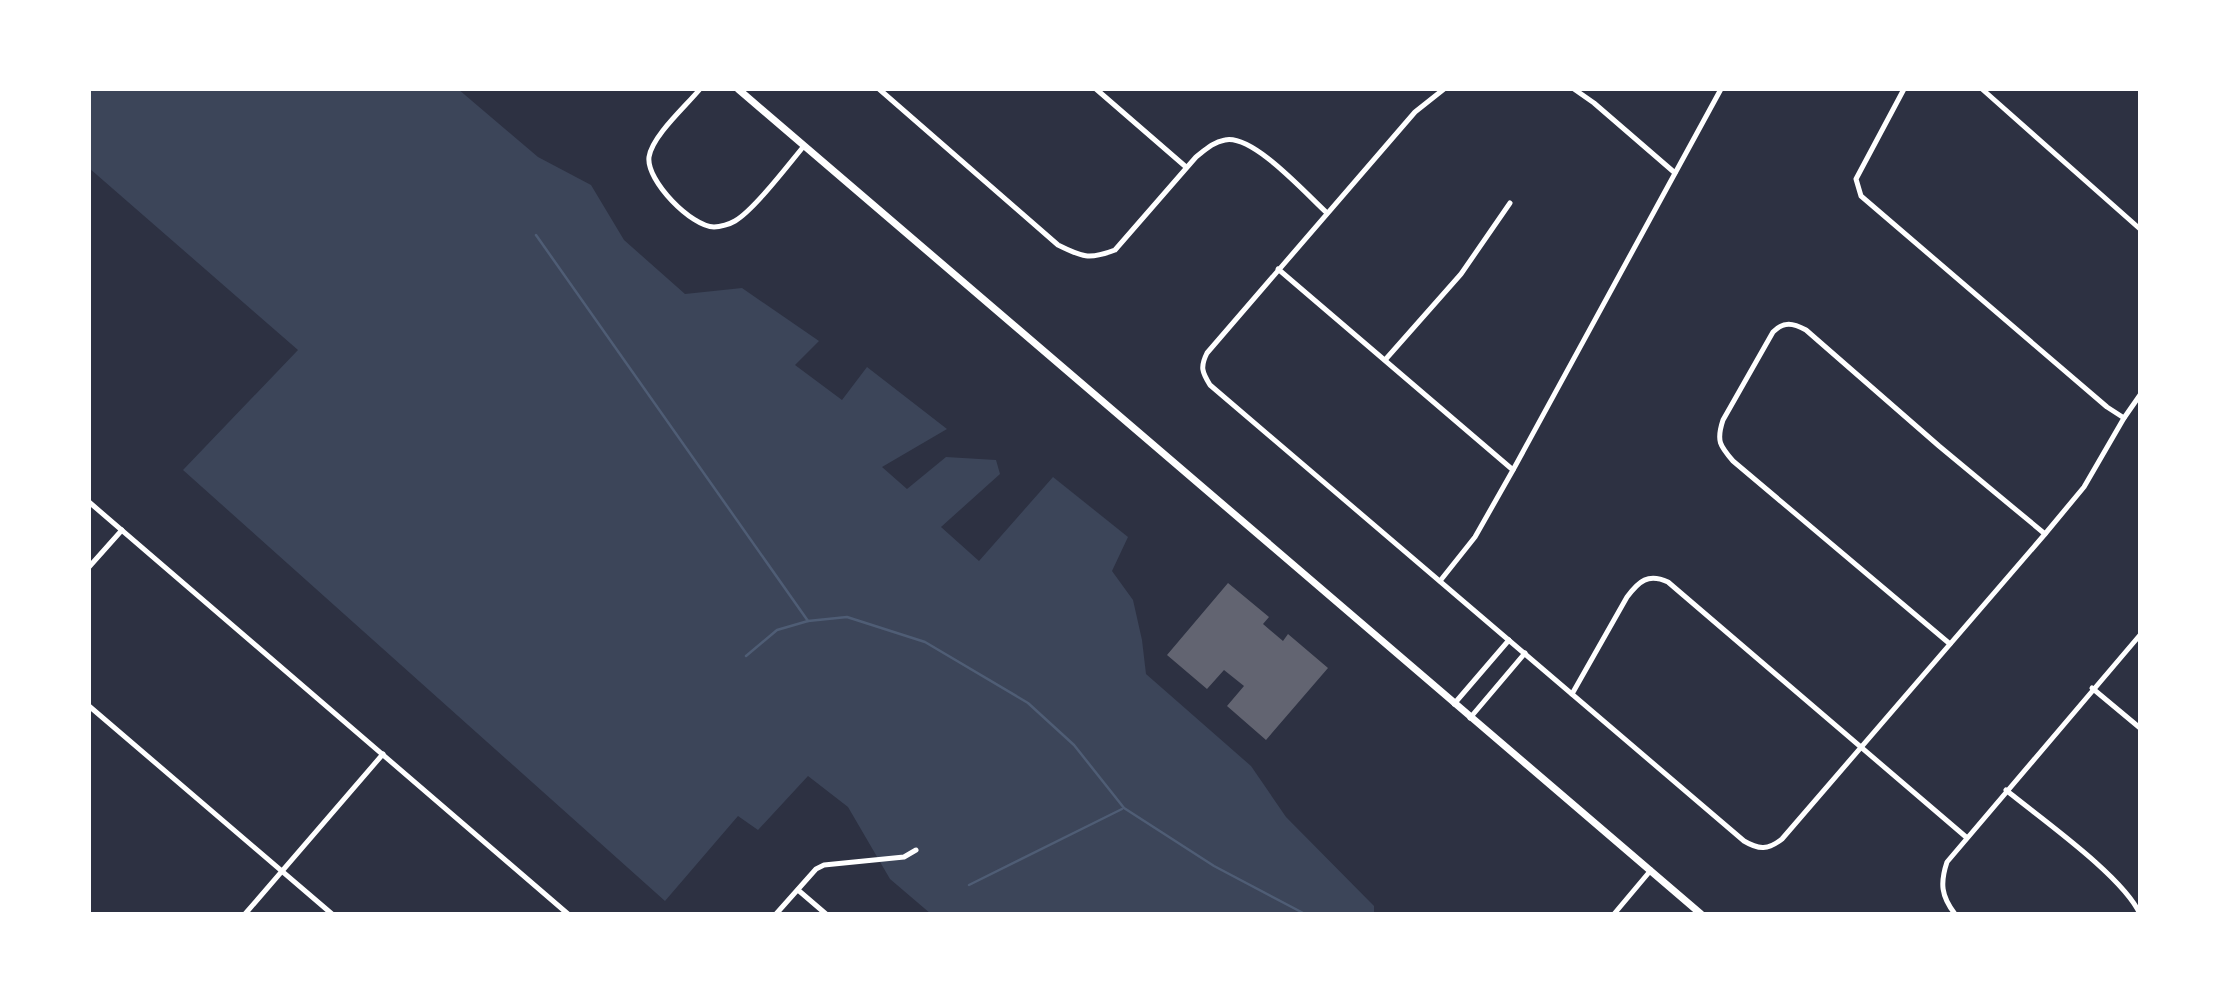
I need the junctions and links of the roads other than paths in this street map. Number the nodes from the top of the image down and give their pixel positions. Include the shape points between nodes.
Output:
1 (700, 89) edge
2 (738, 89) edge
3 (879, 89) edge
4 (1096, 89) edge
5 (1444, 89) edge
6 (1574, 89) edge
7 (1721, 89) edge
8 (1904, 89) edge
9 (1982, 89) edge
10 (804, 146) junction
11 (1186, 167) junction
12 (1675, 173) junction
13 (1510, 203) dead end
14 (1327, 213) junction
15 (2140, 229) edge
16 (1278, 269) junction
17 (1385, 360) junction
18 (2140, 395) edge
19 (2124, 418) junction
20 (1513, 470) junction
21 (89, 502) edge
22 (122, 530) junction
23 (2045, 534) junction
24 (89, 567) edge
25 (1440, 581) junction
26 (2140, 635) edge
27 (1509, 640) junction
28 (1950, 644) junction
29 (1525, 653) junction
30 (2092, 688) junction
31 (1572, 694) junction
32 (1454, 704) junction
33 (89, 706) edge
34 (1469, 718) junction
35 (2140, 728) edge
36 (1860, 748) junction
37 (383, 754) junction
38 (2006, 790) junction
39 (1966, 837) junction
40 (916, 850) dead end
41 (1651, 870) junction
42 (282, 871) junction
43 (798, 890) junction
44 (244, 914) edge
45 (332, 914) edge
46 (568, 914) edge
47 (776, 914) edge
48 (826, 914) edge
49 (1614, 914) edge
50 (1701, 914) edge
51 (1955, 914) edge
52 (2140, 914) edge

1 - 10 street via 660,136 649,162 658,187 701,223 714,227 736,221
2 - 10 street
3 - 11 street via 1058,245 1079,256 1096,257 1115,250
4 - 11 street
5 - 14 street via 1415,112
6 - 12 street
7 - 12 street
8 - 19 street via 1856,179 1861,196
9 - 15 street
10 - 32 street
11 - 14 street via 1224,140 1245,143
12 - 20 street
13 - 17 street via 1461,274
14 - 16 street
16 - 17 street
16 - 25 street via 1207,354 1201,365 1203,373 1210,385
17 - 20 street
18 - 19 street
19 - 23 street via 2084,487
20 - 25 street via 1475,537
21 - 22 street
22 - 24 street
22 - 37 street
23 - 28 street
23 - 28 street via 1806,330 1790,323 1773,332 1723,421 1719,433 1723,449
25 - 27 street
26 - 30 street
27 - 29 street
27 - 32 street
28 - 36 street
29 - 31 street
29 - 34 street
30 - 35 street
30 - 38 street
31 - 36 street via 1744,841 1761,849 1782,839
31 - 36 street via 1637,583 1658,578
32 - 34 street
33 - 42 street
34 - 41 street
36 - 39 street
37 - 42 street
37 - 46 street
38 - 39 street
38 - 52 street via 2101,868
39 - 51 street via 1943,875 1941,891
40 - 43 street via 904,857 824,864
41 - 49 street
41 - 50 street
42 - 44 street
42 - 45 street
43 - 47 street
43 - 48 street

